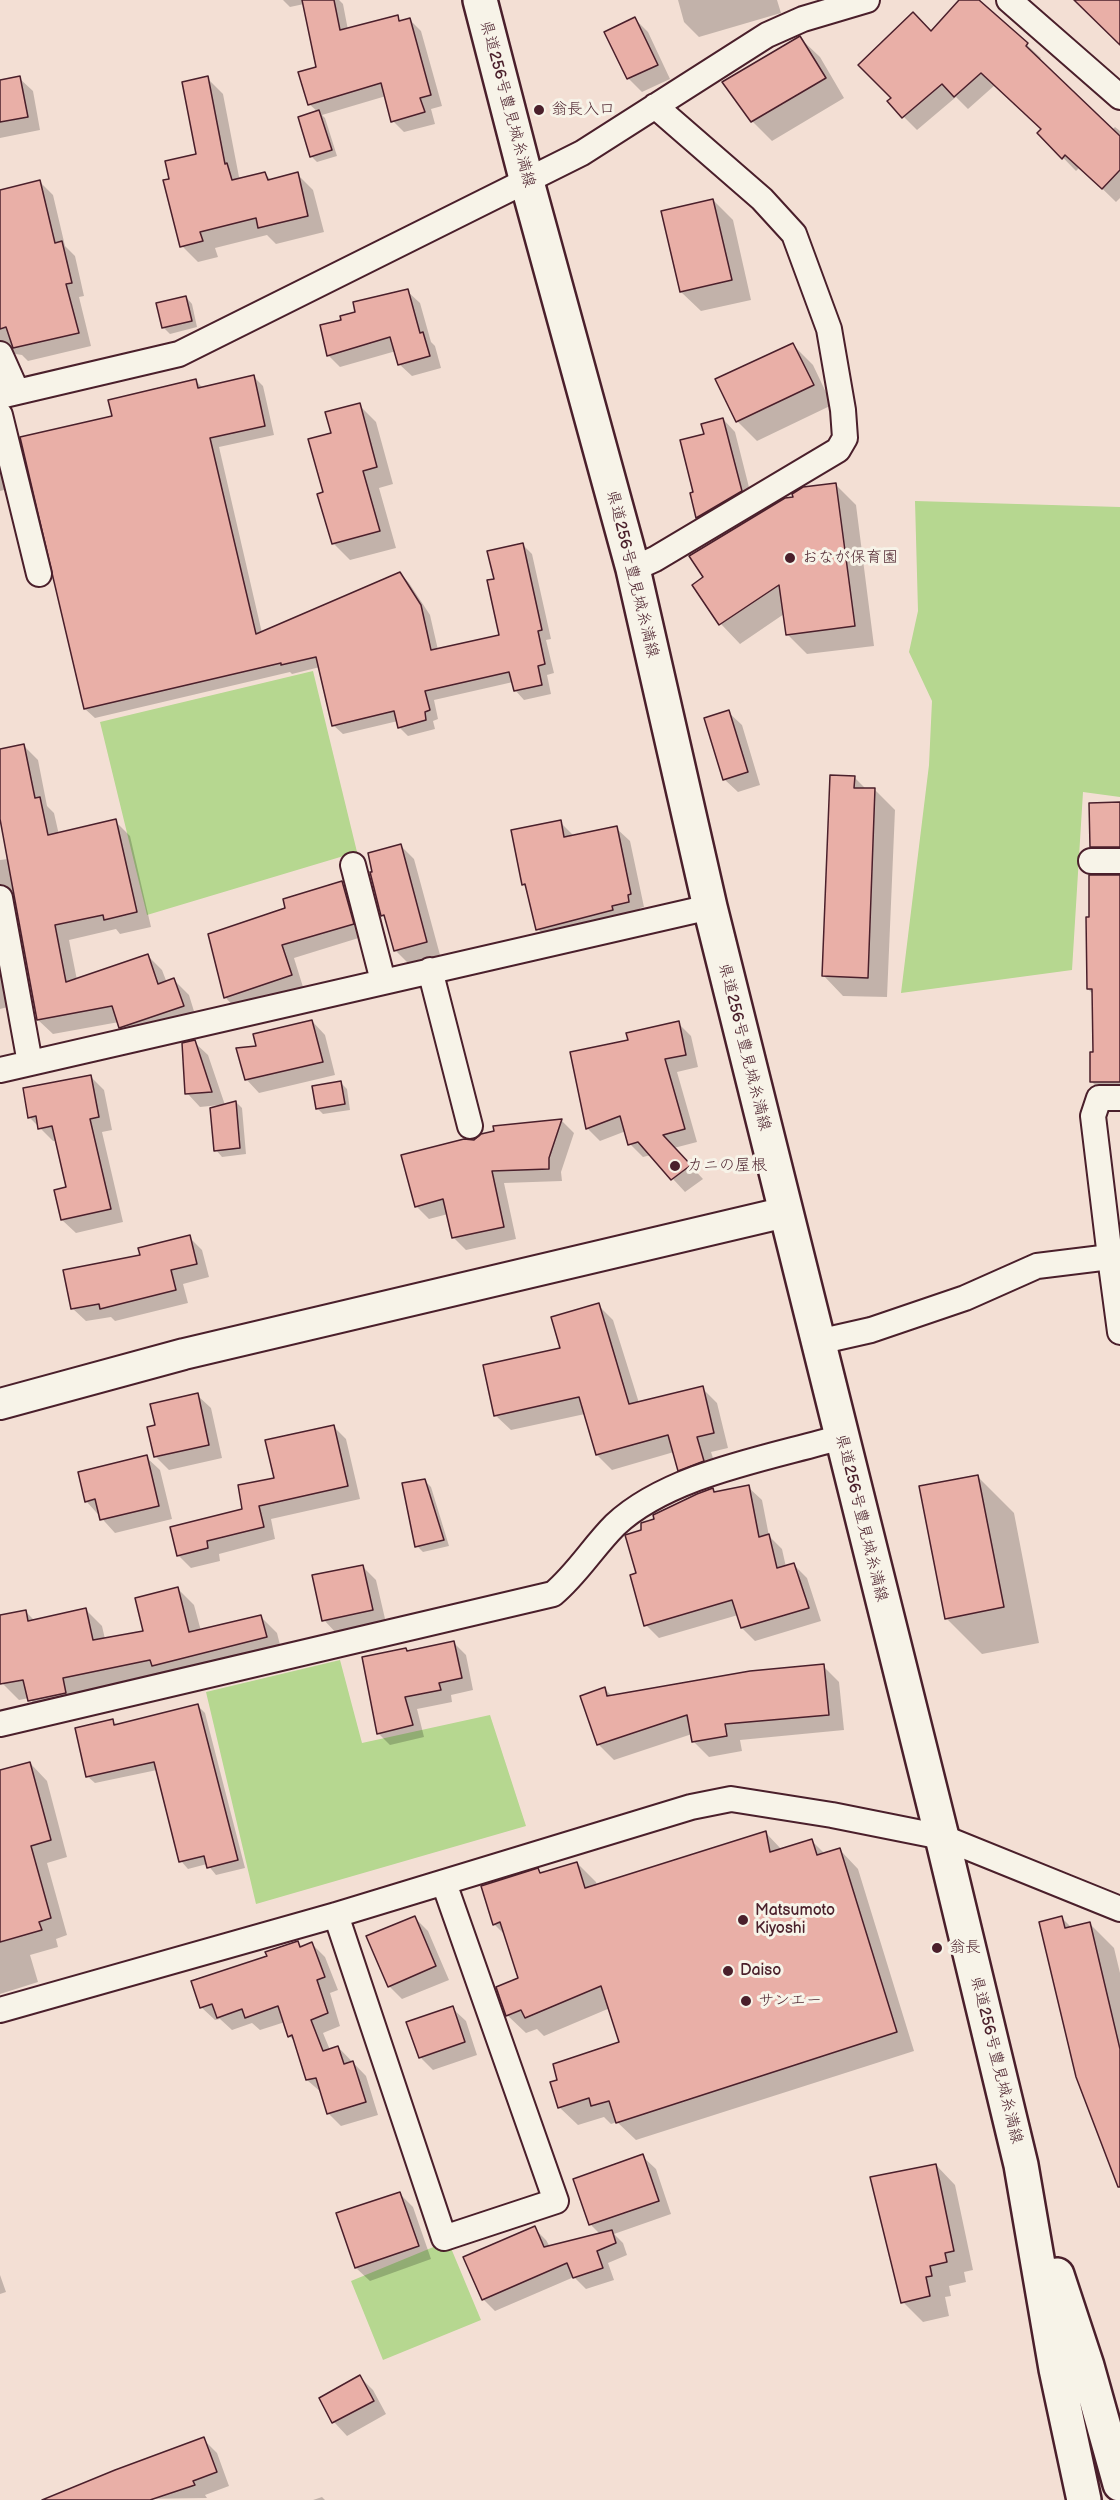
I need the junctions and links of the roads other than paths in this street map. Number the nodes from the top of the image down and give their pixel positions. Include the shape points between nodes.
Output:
1 (480, 0) edge
2 (867, 0) edge
3 (1010, 0) edge
4 (800, 9) edge
5 (1120, 97) edge
6 (655, 106) junction
7 (527, 182) junction
8 (0, 354) edge
9 (8, 394) edge
10 (0, 415) edge
11 (633, 569) junction
12 (39, 574) dead end
13 (1091, 861) dead end
14 (1120, 861) edge
15 (353, 865) dead end
16 (0, 898) edge
17 (710, 907) junction
18 (430, 970) junction
19 (383, 981) junction
20 (30, 1063) junction
21 (0, 1070) edge
22 (1120, 1098) edge
23 (470, 1126) dead end
24 (786, 1212) junction
25 (1110, 1257) junction
26 (1120, 1332) edge
27 (818, 1342) junction
28 (0, 1404) edge
29 (841, 1437) junction
30 (0, 1724) edge
31 (942, 1836) junction
32 (444, 1883) junction
33 (1120, 1909) edge
34 (336, 1915) junction
35 (0, 2010) edge
36 (1021, 2164) junction
37 (1120, 2484) edge
38 (1084, 2500) edge

1 - 7 main road, 県道256号豊見城糸満線
2 - 4 street
3 - 5 street
4 - 6 street via 767,35
6 - 7 street via 582,153
6 - 11 street via 762,199 794,234 829,329 845,438 838,450
7 - 9 street via 179,354
7 - 11 main road, 県道256号豊見城糸満線
8 - 9 street
10 - 12 street
11 - 17 main road, 県道256号豊見城糸満線
13 - 14 street
15 - 19 street
16 - 20 street
17 - 18 street
17 - 24 main road, 県道256号豊見城糸満線
18 - 19 street
18 - 23 street
19 - 20 street
20 - 21 street
22 - 25 street via 1099,1098 1093,1116
24 - 27 main road, 県道256号豊見城糸満線
24 - 28 street via 207,1348
25 - 26 street
25 - 27 street via 1037,1266 965,1299 871,1330
27 - 29 main road, 県道256号豊見城糸満線
29 - 30 street via 684,1482 646,1502 615,1526 553,1594
29 - 31 main road, 県道256号豊見城糸満線
31 - 32 street via 731,1799
31 - 33 street
31 - 36 main road, 県道256号豊見城糸満線
32 - 34 street
32 - 34 street via 556,2201 444,2238
34 - 35 street
36 - 37 main road, 県道256号豊見城糸満線
36 - 38 main road, 県道256号豊見城糸満線 via 1056,2369

